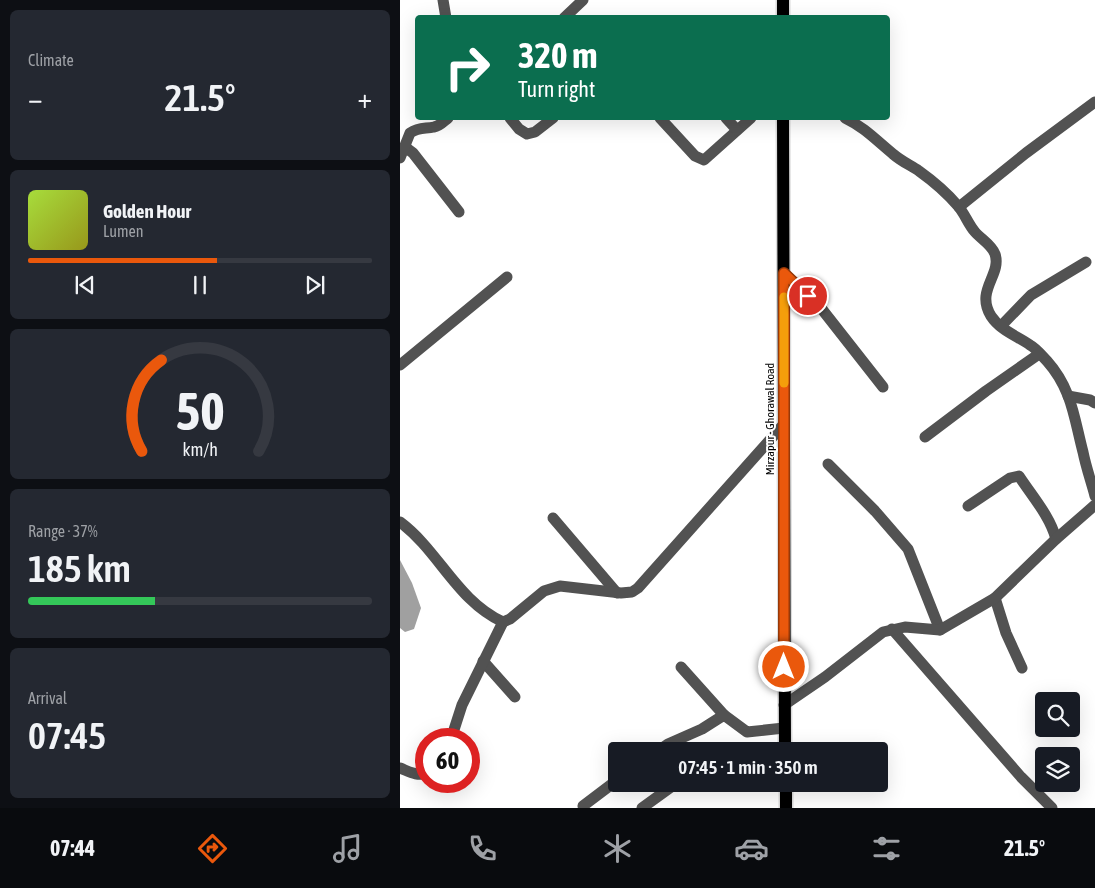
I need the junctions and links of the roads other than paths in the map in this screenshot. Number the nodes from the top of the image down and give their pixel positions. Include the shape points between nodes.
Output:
1 (443, 0) edge
2 (583, 0) edge
3 (783, 0) edge
4 (446, 15) edge
5 (567, 15) edge
6 (783, 15) edge
7 (1095, 102) edge
8 (445, 120) edge
9 (512, 120) edge
10 (550, 120) edge
11 (662, 120) edge
12 (728, 120) edge
13 (749, 120) edge
14 (783, 120) edge
15 (848, 120) edge
16 (737, 130) junction
17 (402, 153) edge
18 (959, 207) junction
19 (459, 212) dead end
20 (1086, 262) dead end
21 (784, 273) junction
22 (507, 277) dead end
23 (1000, 326) junction
24 (1039, 354) junction
25 (400, 365) edge
26 (884, 387) dead end
27 (1068, 396) junction
28 (1095, 403) edge
29 (784, 424) junction
30 (925, 437) dead end
31 (828, 464) dead end
32 (1095, 496) edge
33 (1095, 505) edge
34 (968, 506) dead end
35 (553, 518) dead end
36 (400, 522) edge
37 (1056, 539) junction
38 (617, 593) junction
39 (995, 598) junction
40 (503, 622) junction
41 (892, 629) junction
42 (940, 630) junction
43 (483, 661) junction
44 (681, 668) dead end
45 (1022, 668) dead end
46 (515, 697) dead end
47 (784, 705) junction
48 (724, 715) junction
49 (455, 728) edge
50 (784, 728) junction
51 (673, 742) edge
52 (785, 742) edge
53 (400, 768) edge
54 (415, 774) edge
55 (608, 787) edge
56 (664, 792) edge
57 (786, 792) edge
58 (583, 806) dead end
59 (642, 808) edge
60 (786, 808) edge
61 (1052, 808) edge

1 - 4 street
2 - 5 street
3 - 6 main road
7 - 18 street
8 - 17 street via 433,128 420,127 410,133
9 - 10 street via 527,134
11 - 16 street via 695,156 704,160
12 - 16 street
13 - 16 street
14 - 21 main road, Mirzapur - Ghorawal Road
15 - 18 street via 936,184
17 - 19 street via 413,153
18 - 23 street via 974,231 995,253 996,262 986,300 991,316
20 - 23 street via 1031,295
21 - 26 street via 821,308
21 - 29 main road, Mirzapur - Ghorawal Road
22 - 25 street
23 - 24 street
24 - 27 street via 1048,362
24 - 30 street
27 - 28 street
27 - 32 street via 1076,416
29 - 38 street via 638,588
29 - 47 main road, Mirzapur - Ghorawal Road
31 - 42 street via 876,510 908,548
33 - 37 street
34 - 37 street via 1010,478 1019,476
35 - 38 street
36 - 40 street via 424,542 475,605
37 - 39 street
38 - 40 street via 560,586 550,588
39 - 42 street
39 - 45 street
40 - 43 street
41 - 42 street
41 - 47 street via 883,632
41 - 61 street via 1021,778
43 - 46 street
43 - 49 street
44 - 48 street
47 - 50 main road, Mirzapur - Ghorawal Road
48 - 50 street via 747,732
48 - 51 street
50 - 52 main road, Mirzapur - Ghorawal Road
53 - 54 street
55 - 58 street
56 - 59 street
57 - 60 main road

